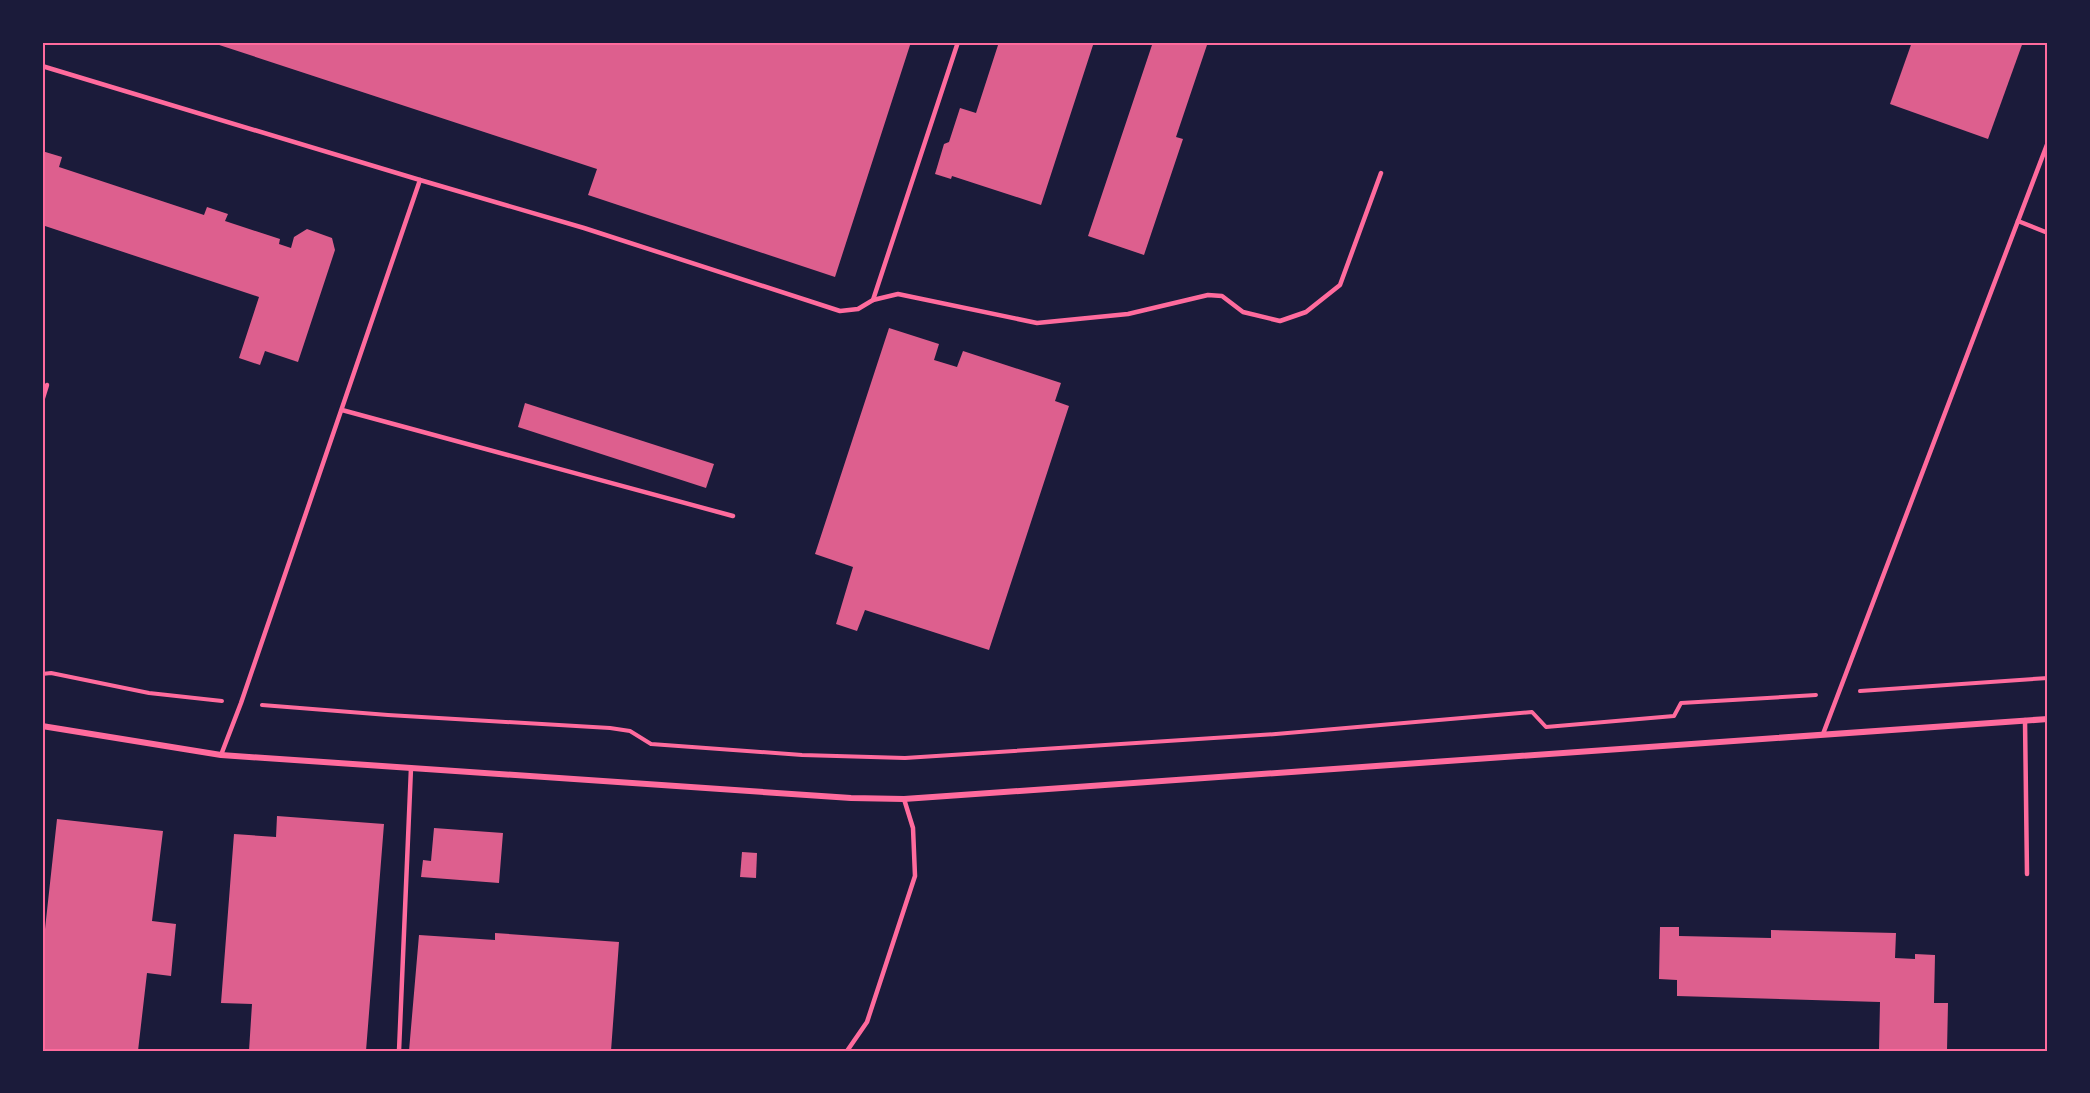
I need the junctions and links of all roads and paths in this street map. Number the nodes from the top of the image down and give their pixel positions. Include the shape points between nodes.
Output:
1 (958, 42) edge
2 (42, 66) edge
3 (2048, 142) edge
4 (1381, 173) dead end
5 (420, 180) junction
6 (2018, 221) junction
7 (2048, 233) edge
8 (873, 300) junction
9 (46, 385) dead end
10 (42, 401) edge
11 (342, 410) junction
12 (733, 516) dead end
13 (42, 674) edge
14 (2048, 678) edge
15 (1839, 693) junction
16 (242, 703) junction
17 (2048, 718) edge
18 (2025, 720) junction
19 (42, 726) edge
20 (1823, 734) junction
21 (221, 755) junction
22 (411, 768) junction
23 (904, 799) junction
24 (2027, 874) dead end
25 (399, 1051) edge
26 (847, 1051) edge

1 - 8 lane
2 - 5 lane
3 - 6 lane
4 - 8 lane via 1340,285 1306,312 1280,321 1244,312 1222,296 1208,295 1128,314 1037,323 898,294
5 - 8 lane via 584,228 840,311 858,309
5 - 11 lane
6 - 7 lane
6 - 15 lane
9 - 10 lane
11 - 12 lane
11 - 16 lane
13 - 16 path via 149,693
14 - 15 path
15 - 16 path via 1681,703 1674,716 1546,727 1532,712 1276,734 905,758 651,744 630,731 610,728
15 - 20 lane
16 - 21 lane
17 - 18 street
18 - 20 street
18 - 24 lane
19 - 21 street
20 - 23 street
21 - 22 street
22 - 23 street
22 - 25 lane
23 - 26 lane via 913,828 915,876 867,1022

